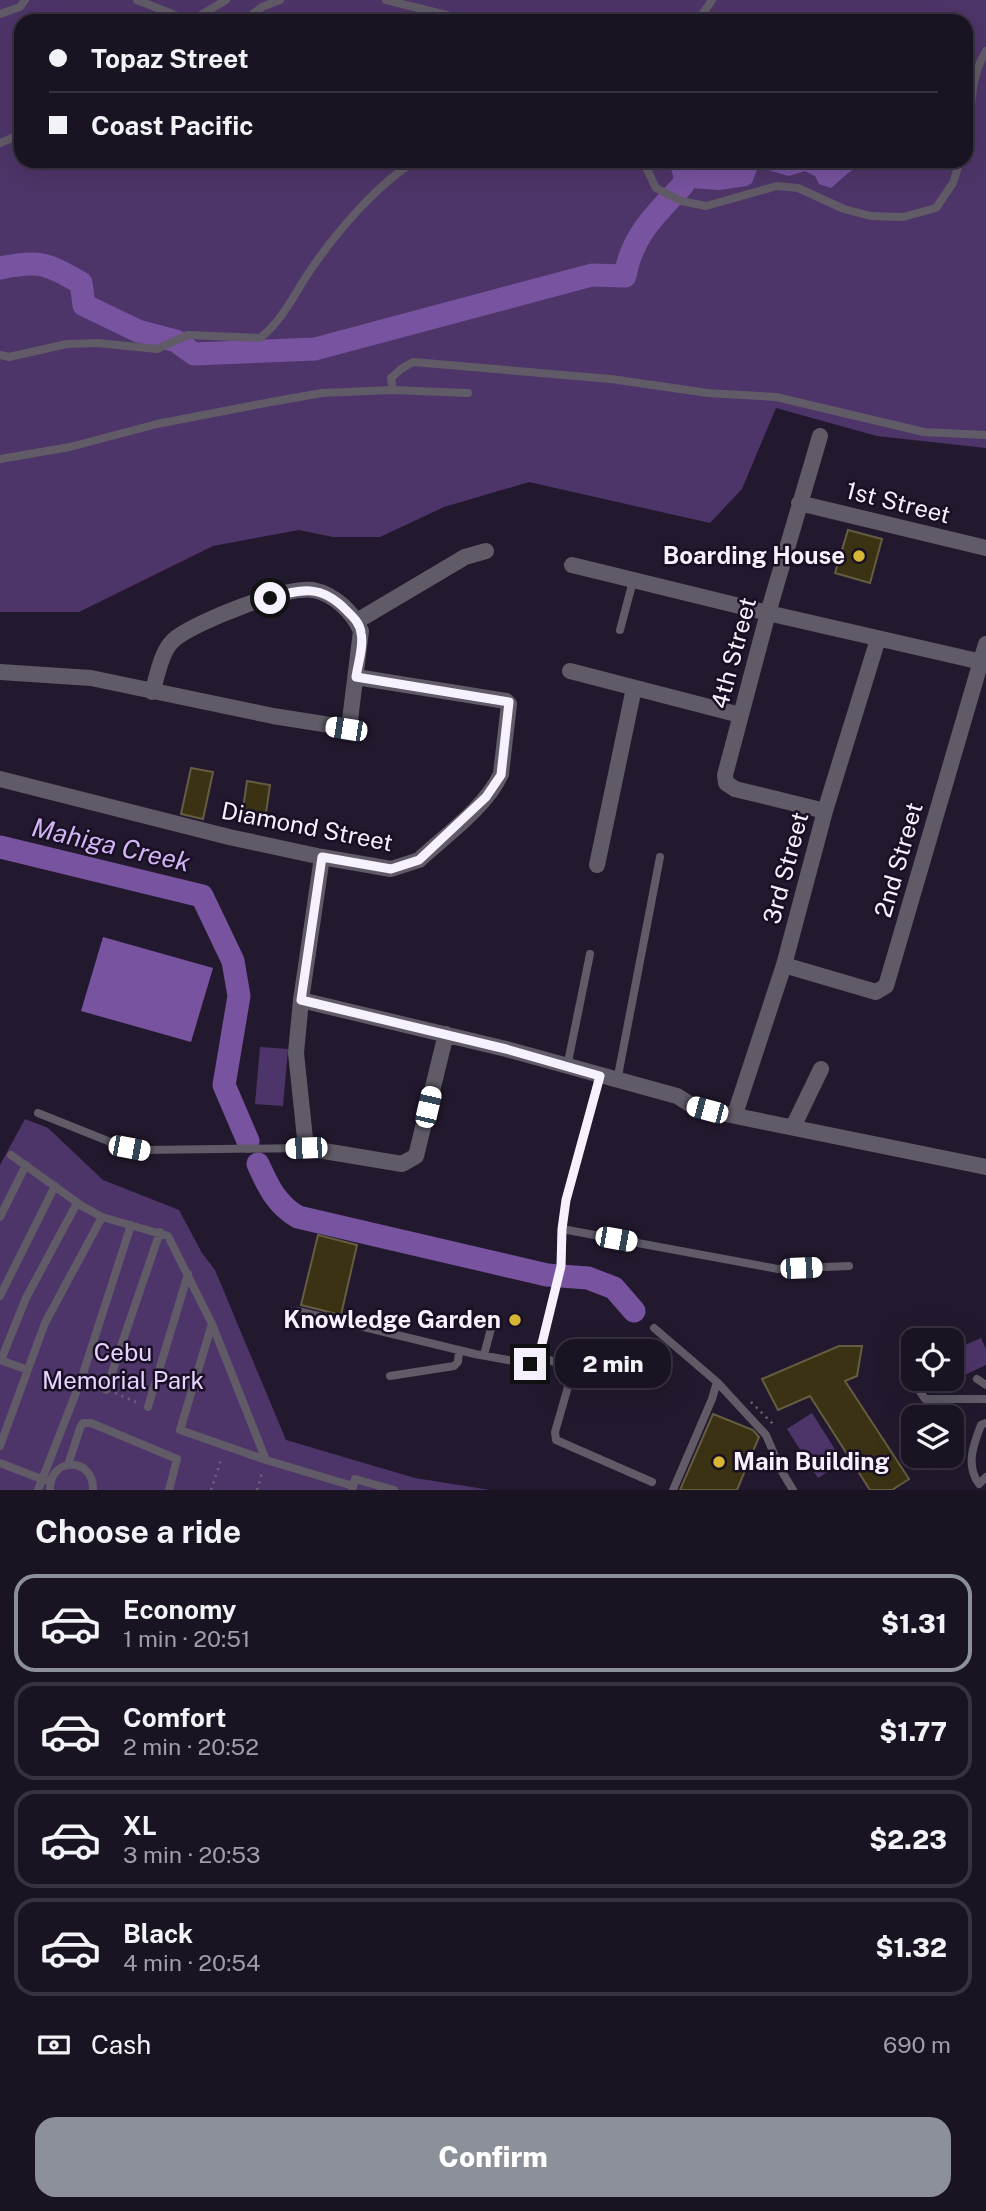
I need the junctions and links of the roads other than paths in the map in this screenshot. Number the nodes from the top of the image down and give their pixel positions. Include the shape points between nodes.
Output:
1 (25, 0) edge
2 (137, 0) edge
3 (226, 0) edge
4 (280, 0) edge
5 (386, 0) edge
6 (0, 14) edge
7 (173, 14) edge
8 (203, 14) edge
9 (253, 14) edge
10 (443, 14) edge
11 (986, 51) edge
12 (973, 83) edge
13 (404, 168) edge
14 (646, 168) edge
15 (958, 168) edge
16 (0, 355) edge
17 (393, 390) junction
18 (468, 393) dead end
19 (986, 435) edge
20 (820, 436) dead end
21 (0, 459) edge
22 (799, 503) junction
23 (986, 548) edge
24 (486, 551) dead end
25 (572, 565) dead end
26 (632, 581) junction
27 (768, 614) junction
28 (357, 621) junction
29 (620, 630) dead end
30 (878, 639) junction
31 (986, 644) edge
32 (984, 662) edge
33 (569, 671) dead end
34 (0, 672) edge
35 (356, 677) junction
36 (634, 688) junction
37 (152, 692) junction
38 (740, 715) junction
39 (0, 779) edge
40 (825, 811) junction
41 (322, 857) junction
42 (660, 857) dead end
43 (597, 865) dead end
44 (590, 954) dead end
45 (784, 965) junction
46 (301, 1000) junction
47 (446, 1034) junction
48 (567, 1067) junction
49 (821, 1069) dead end
50 (600, 1076) junction
51 (617, 1081) junction
52 (737, 1108) dead end
53 (38, 1113) dead end
54 (793, 1127) junction
55 (306, 1148) junction
56 (11, 1155) dead end
57 (26, 1166) junction
58 (986, 1167) edge
59 (55, 1186) junction
60 (77, 1203) junction
61 (0, 1217) edge
62 (102, 1217) junction
63 (131, 1224) junction
64 (562, 1229) junction
65 (160, 1232) junction
66 (849, 1266) dead end
67 (188, 1274) junction
68 (0, 1296) edge
69 (298, 1311) dead end
70 (494, 1317) dead end
71 (212, 1324) junction
72 (654, 1328) dead end
73 (459, 1350) junction
74 (484, 1356) junction
75 (539, 1356) junction
76 (1, 1360) edge
77 (28, 1370) junction
78 (390, 1376) dead end
79 (977, 1379) dead end
80 (717, 1382) junction
81 (986, 1385) edge
82 (106, 1390) dead end
83 (919, 1391) edge
84 (986, 1399) edge
85 (148, 1406) dead end
86 (986, 1423) edge
87 (0, 1446) edge
88 (266, 1460) junction
89 (0, 1463) edge
90 (68, 1465) junction
91 (986, 1477) edge
92 (41, 1478) junction
93 (652, 1482) dead end
94 (50, 1486) edge
95 (352, 1488) edge
96 (38, 1490) edge
97 (93, 1490) edge
98 (169, 1490) edge
99 (394, 1490) edge
100 (673, 1490) edge
101 (793, 1490) edge

1 - 6 lane via 20,7
2 - 7 lane
3 - 8 lane
4 - 9 lane
5 - 10 lane
11 - 12 lane
13 - 16 lane via 337,236 294,299 260,338 188,335 157,349 67,344
14 - 15 lane via 656,188 681,201 706,206 777,186 798,188 871,216 903,216 936,208
17 - 18 lane
17 - 19 lane via 391,378 414,362 776,397 924,432
17 - 21 lane via 322,393
20 - 22 street, 4th Street
22 - 23 street, 1st Street
22 - 27 street, 4th Street
24 - 28 street via 465,557
25 - 26 street
26 - 27 street
26 - 29 lane
27 - 30 street
27 - 38 street, 4th Street
28 - 35 street via 362,640
28 - 37 street via 338,602 312,590 247,605 176,638 164,655
30 - 32 street
30 - 40 street, 3rd Street
31 - 32 street, 2nd Street
32 - 45 street, 2nd Street via 886,986 876,992
33 - 36 street
34 - 37 street via 91,678
35 - 37 street via 346,729
35 - 41 street, Diamond Street via 509,702 501,775 486,797 419,860 391,869
36 - 38 street
36 - 43 street
38 - 40 street, 4th Street via 726,783
39 - 41 street, Diamond Street
40 - 45 street, 3rd Street
41 - 46 street
42 - 51 lane
44 - 48 lane
45 - 52 street, 3rd Street
46 - 47 street
46 - 55 street via 296,1053
47 - 48 street
47 - 55 street via 416,1156 402,1164
48 - 50 street
49 - 54 street
50 - 51 street
50 - 64 lane
51 - 54 street via 677,1096 692,1106
53 - 55 lane via 118,1145 144,1150
54 - 58 street
56 - 57 lane
57 - 59 lane
57 - 61 lane
59 - 60 lane
59 - 68 lane
60 - 62 lane
60 - 76 lane via 26,1298
62 - 63 lane
62 - 77 lane via 45,1323
63 - 65 lane
63 - 92 lane via 81,1380
64 - 66 lane via 778,1269
64 - 75 lane via 561,1266
65 - 67 lane via 168,1236
65 - 82 lane
67 - 71 lane
67 - 85 lane
69 - 73 lane
70 - 74 lane
71 - 88 lane
71 - 88 lane via 180,1430
72 - 80 lane
73 - 74 lane
73 - 78 lane via 454,1366
74 - 75 lane via 530,1364
75 - 93 lane via 572,1373 556,1440
76 - 77 lane
77 - 87 lane
79 - 81 lane
80 - 100 lane
80 - 101 lane via 766,1435
83 - 84 lane via 925,1399
86 - 91 lane via 972,1448 972,1464 979,1484
88 - 95 lane
89 - 92 lane
90 - 94 lane via 57,1471
90 - 97 lane via 86,1470
90 - 98 lane via 80,1428 91,1423 177,1459
92 - 94 lane
92 - 96 lane
95 - 99 lane via 355,1479

